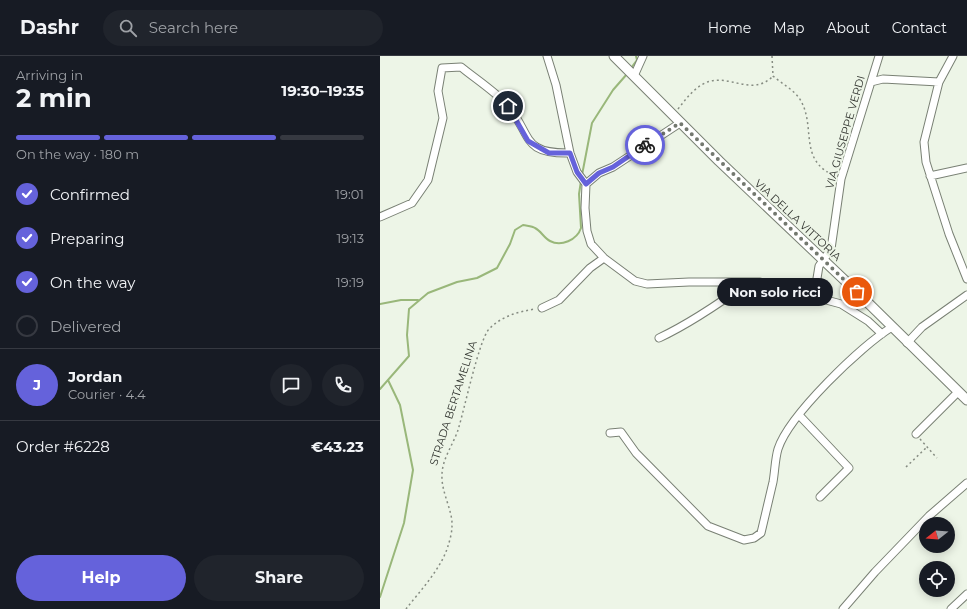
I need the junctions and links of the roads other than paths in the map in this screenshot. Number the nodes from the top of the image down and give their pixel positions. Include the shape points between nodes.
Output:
1 (547, 56) edge
2 (614, 56) edge
3 (644, 56) edge
4 (879, 56) edge
5 (953, 56) edge
6 (630, 72) junction
7 (871, 82) junction
8 (939, 82) junction
9 (680, 123) junction
10 (570, 153) junction
11 (967, 168) edge
12 (930, 176) junction
13 (586, 184) junction
14 (380, 217) edge
15 (604, 258) junction
16 (823, 260) junction
17 (967, 278) edge
18 (749, 282) junction
19 (967, 295) edge
20 (814, 297) junction
21 (542, 308) road end
22 (892, 327) junction
23 (882, 334) junction
24 (658, 338) dead end
25 (907, 343) junction
26 (958, 392) junction
27 (967, 400) edge
28 (799, 415) junction
29 (610, 433) dead end
30 (916, 434) road end
31 (967, 482) edge
32 (820, 497) dead end
33 (966, 598) edge
34 (843, 609) edge
35 (951, 609) edge

1 - 10 street via 556,85
2 - 6 street, VIA DELLA VITTORIA
3 - 6 street
4 - 7 street, VIA GIUSEPPE VERDI
5 - 8 street
6 - 9 street, VIA DELLA VITTORIA
7 - 8 street via 883,79
7 - 16 street, VIA GIUSEPPE VERDI via 841,179 832,245
8 - 12 street via 924,142
9 - 13 street via 613,167 599,173
9 - 16 street, VIA DELLA VITTORIA
10 - 13 street via 577,172
10 - 14 street via 549,153 528,141 508,106 460,67 442,68 438,91 443,118 428,180 412,203
11 - 12 street
12 - 17 street
13 - 15 street via 587,230 591,244
15 - 18 street via 635,280 647,284
15 - 21 street via 590,268 559,300
16 - 20 street, VIA GIUSEPPE VERDI via 819,266
16 - 22 street, VIA DELLA VITTORIA
18 - 20 street via 760,282
18 - 24 street via 679,328
19 - 25 street via 922,327
20 - 23 street via 841,304 868,321
22 - 23 street
22 - 25 street, VIA DELLA VITTORIA
23 - 28 street via 844,366
25 - 26 street, VIA DELLA VITTORIA
26 - 27 street, VIA DELLA VITTORIA
26 - 30 street
28 - 29 street via 784,434 778,449 761,533 744,540 708,526 636,453 621,432
28 - 32 street via 849,468
31 - 34 street via 929,516
33 - 35 street

